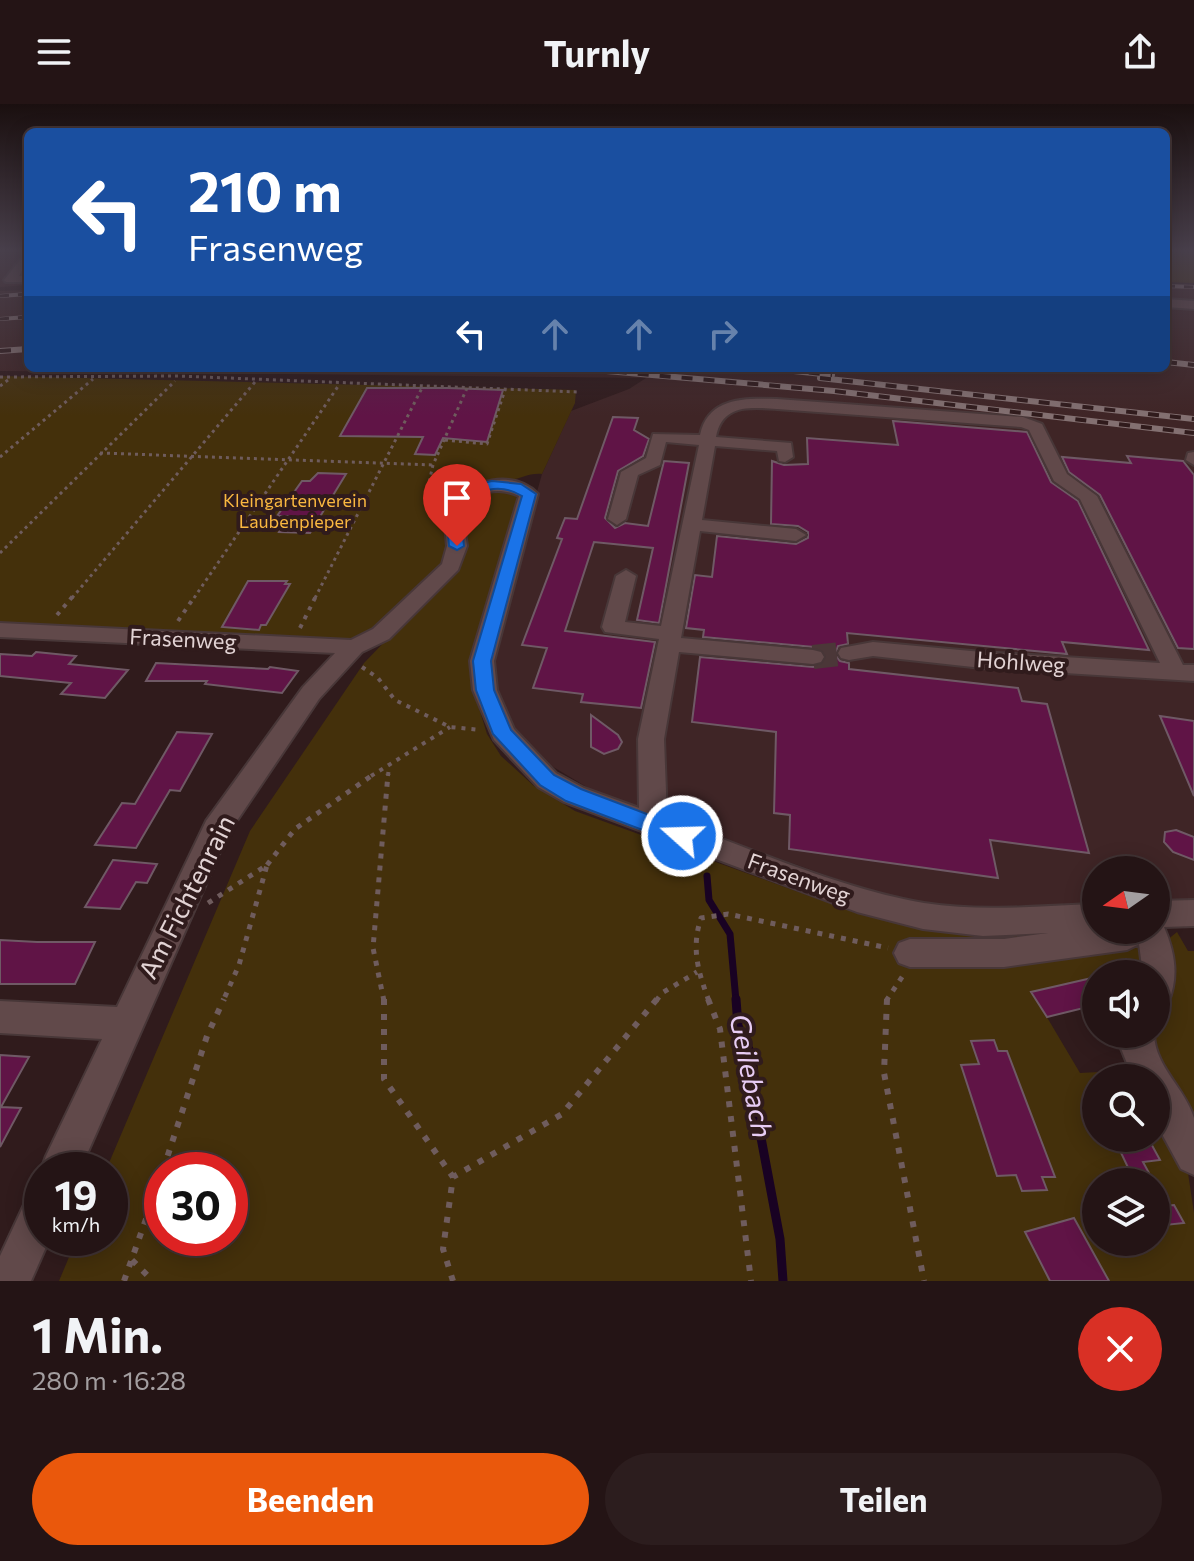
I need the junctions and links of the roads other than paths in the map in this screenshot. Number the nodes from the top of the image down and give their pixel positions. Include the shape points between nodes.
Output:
1 (708, 440) junction
2 (785, 457) dead end
3 (617, 519) dead end
4 (692, 525) junction
5 (796, 535) dead end
6 (626, 576) dead end
7 (0, 630) edge
8 (671, 639) junction
9 (354, 647) junction
10 (849, 653) tunnel mouth
11 (813, 657) tunnel mouth
12 (1184, 672) edge
13 (653, 825) junction
14 (1194, 913) edge
15 (1170, 914) edge
16 (1082, 918) edge
17 (1082, 942) edge
18 (910, 953) road end
19 (0, 1017) edge
20 (125, 1024) junction
21 (1170, 1112) edge
22 (68, 1152) edge
23 (1194, 1156) edge
24 (24, 1250) edge
25 (10, 1281) edge

1 - 2 street via 785,447
1 - 3 street via 659,437 654,461 630,472
1 - 4 street
1 - 12 street via 721,409 751,403 1036,427 1060,477 1088,496
4 - 5 street
4 - 8 street
6 - 8 street via 613,627
7 - 9 street, Frasenweg
8 - 11 street
8 - 13 street via 651,739
9 - 13 street, Frasenweg via 381,634 451,566 457,546 452,503 470,490 516,486 529,494 482,661 485,690 503,734 547,780
9 - 20 street, Am Fichtenrain via 311,693 216,829
10 - 12 street, Hohlweg via 873,649
13 - 16 street, Frasenweg via 857,899 923,916 983,922
14 - 15 street
17 - 18 street via 1004,953
19 - 20 street
20 - 22 street, Am Fichtenrain
21 - 23 street
24 - 25 street

